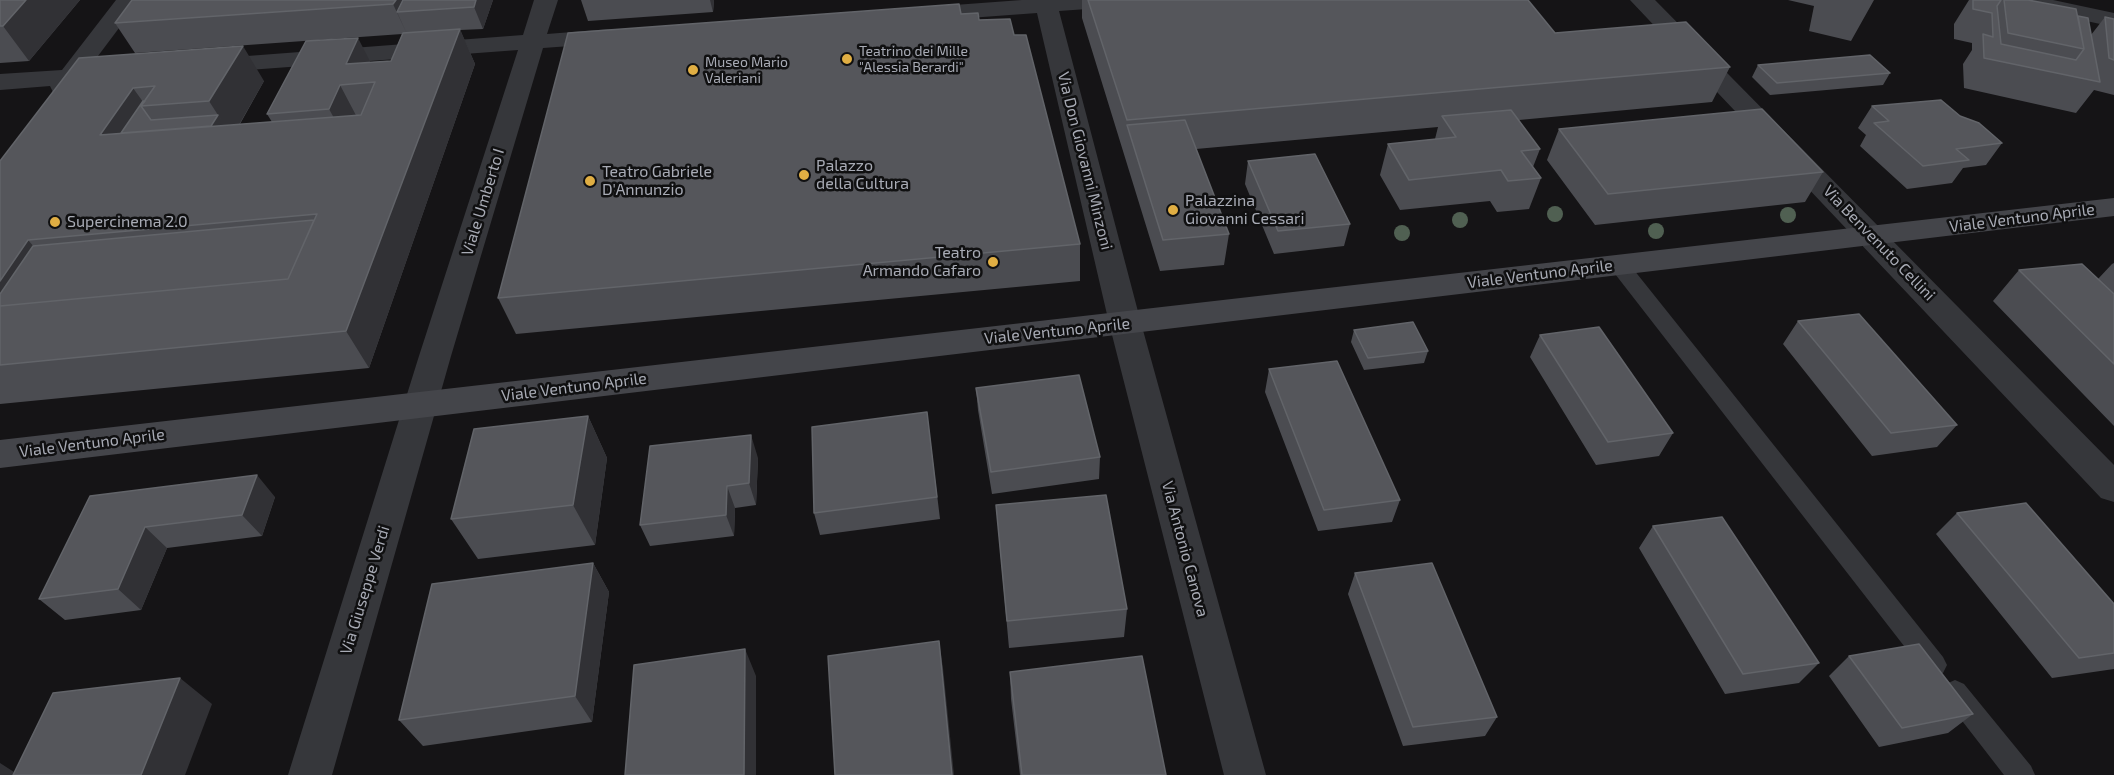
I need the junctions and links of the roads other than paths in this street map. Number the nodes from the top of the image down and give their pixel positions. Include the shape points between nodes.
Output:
1 (128, 0) edge
2 (546, 0) edge
3 (1115, 0) edge
4 (1642, 0) edge
5 (2021, 0) edge
6 (1046, 2) edge
7 (896, 16) edge
8 (2114, 20) edge
9 (638, 34) edge
10 (533, 42) junction
11 (185, 68) edge
12 (137, 72) edge
13 (69, 77) junction
14 (0, 82) edge
15 (50, 102) edge
16 (2114, 207) edge
17 (1872, 235) junction
18 (1619, 265) junction
19 (1125, 323) junction
20 (421, 405) junction
21 (0, 454) edge
22 (2112, 482) edge
23 (310, 775) edge
24 (1245, 775) edge
25 (2020, 775) edge

1 - 13 street
2 - 10 street, Viale Umberto I
3 - 6 street
4 - 17 street, Via Benvenuto Cellini
5 - 8 street
6 - 7 street
6 - 19 street, Via Don Giovanni Minzoni
9 - 10 street
10 - 11 street
10 - 20 street, Viale Umberto I
12 - 13 street
13 - 14 street
13 - 15 street
16 - 17 main road, Viale Ventuno Aprile
17 - 18 main road, Viale Ventuno Aprile
17 - 22 street, Via Benvenuto Cellini
18 - 19 main road, Viale Ventuno Aprile
18 - 25 lane
19 - 20 main road, Viale Ventuno Aprile
19 - 24 street, Via Antonio Canova
20 - 21 main road, Viale Ventuno Aprile
20 - 23 street, Via Giuseppe Verdi

